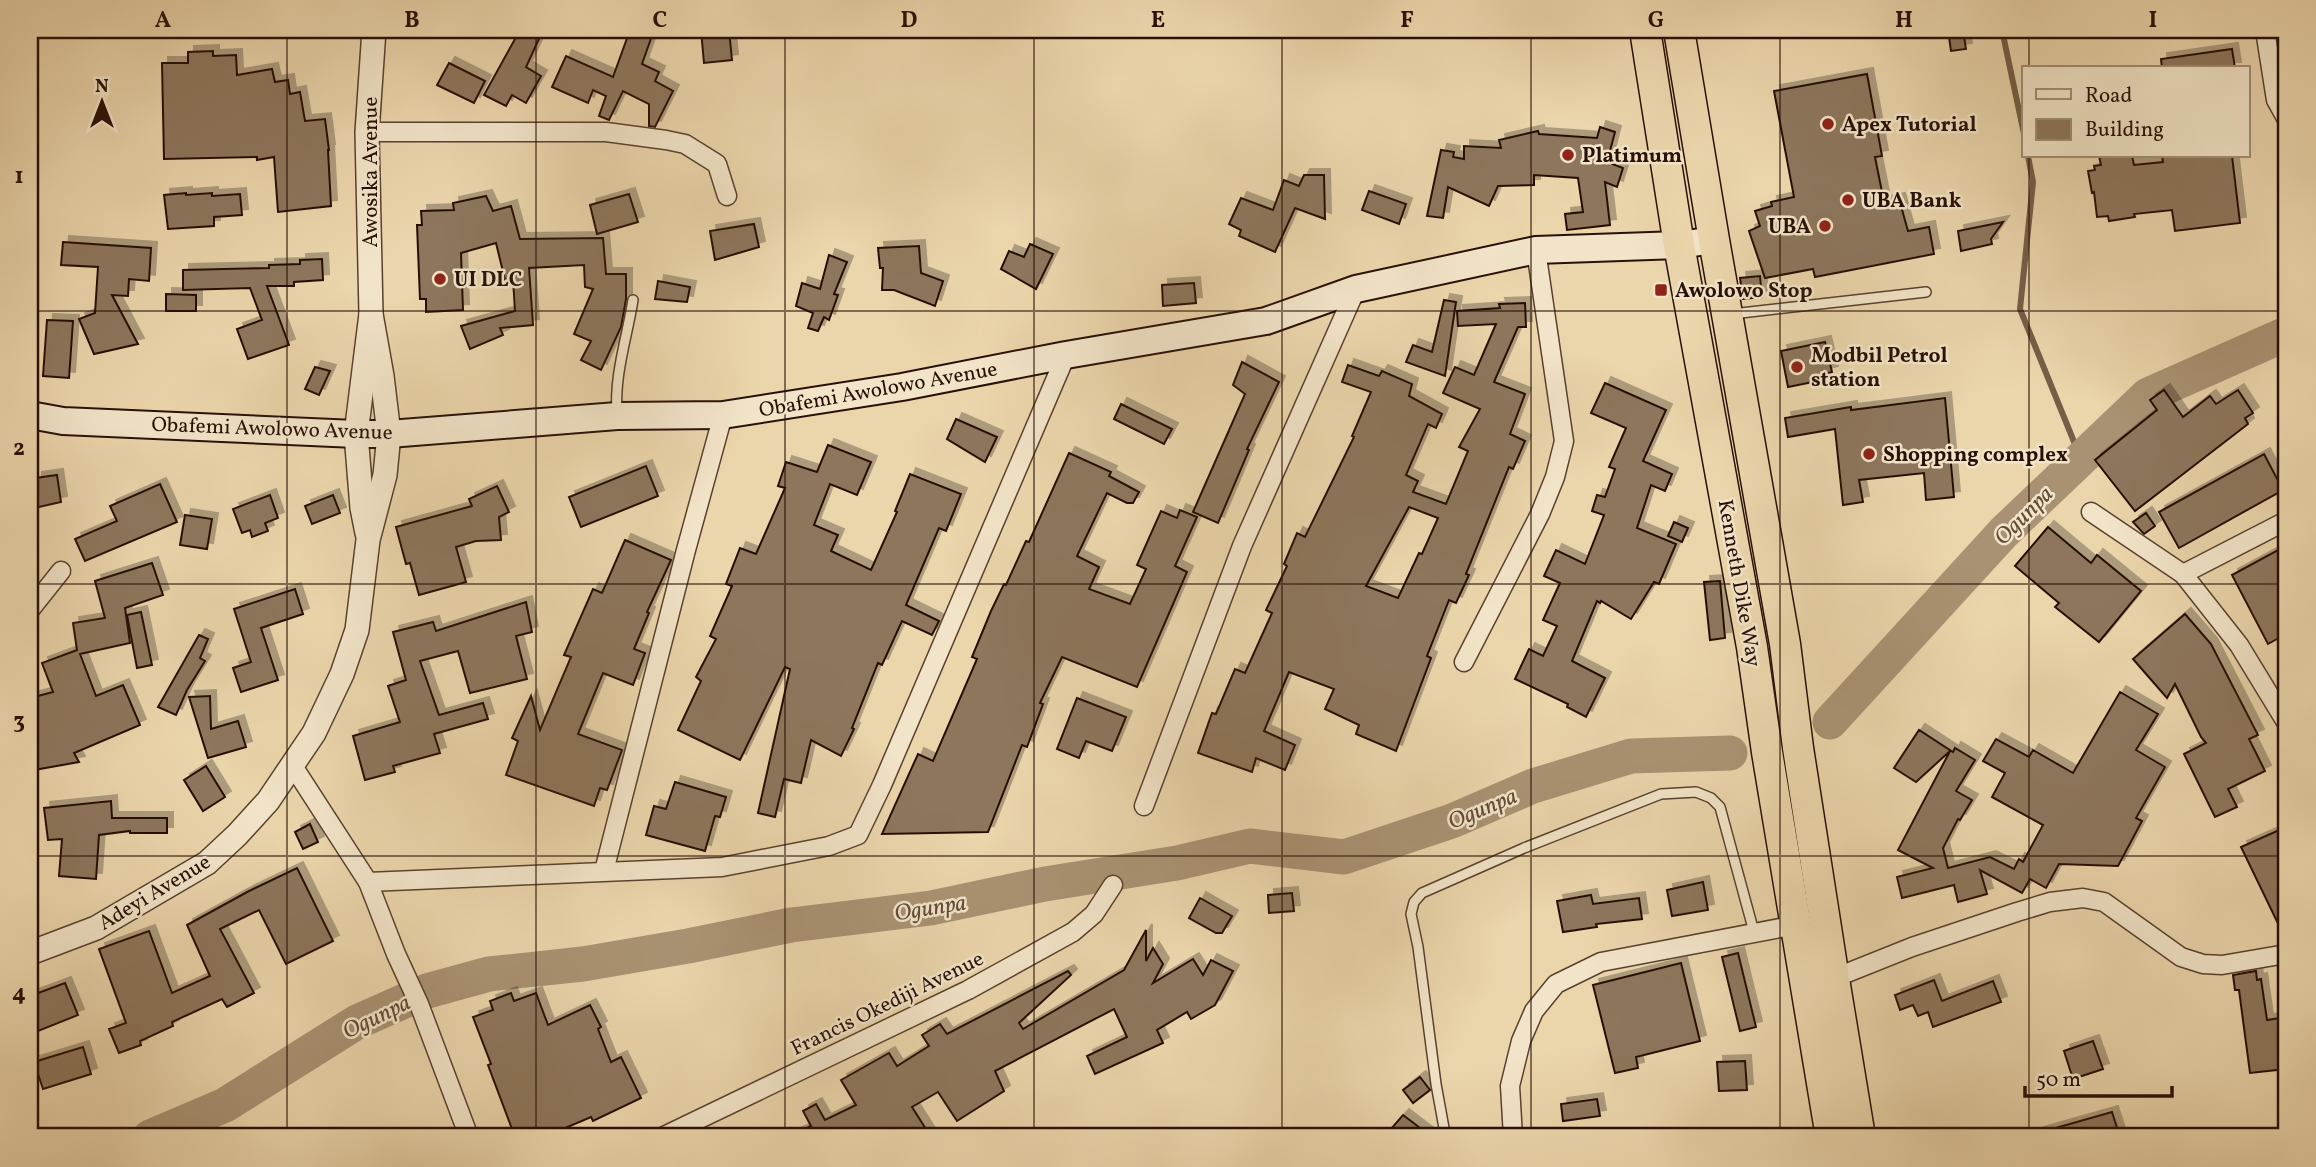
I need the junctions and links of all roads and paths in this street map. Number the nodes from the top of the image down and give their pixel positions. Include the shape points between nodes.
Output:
1 (374, 30) edge
2 (1645, 30) edge
3 (1679, 30) edge
4 (2265, 30) edge
5 (2286, 117) edge
6 (367, 132) junction
7 (727, 196) dead end
8 (1713, 240) junction
9 (1679, 245) junction
10 (1536, 250) junction
11 (1356, 289) junction
12 (1926, 292) dead end
13 (633, 300) dead end
14 (371, 314) junction
15 (1727, 315) junction
16 (1066, 355) junction
17 (30, 415) edge
18 (723, 415) junction
19 (617, 416) junction
20 (356, 434) junction
21 (389, 434) junction
22 (2091, 512) dead end
23 (2286, 521) edge
24 (368, 540) junction
25 (61, 571) dead end
26 (2183, 574) junction
27 (30, 610) edge
28 (1464, 662) dead end
29 (2286, 722) edge
30 (293, 766) junction
31 (1144, 806) dead end
32 (604, 871) junction
33 (368, 882) junction
34 (1113, 885) dead end
35 (1796, 925) junction
36 (1754, 932) junction
37 (30, 953) edge
38 (2286, 954) edge
39 (1820, 983) junction
40 (469, 1137) edge
41 (662, 1137) edge
42 (1444, 1137) edge
43 (1513, 1137) edge
44 (1831, 1137) edge
45 (1860, 1137) edge

1 - 6 street, Awosika Avenue
2 - 9 highway, Kenneth Dike Way
3 - 8 highway, Kenneth Dike Way
4 - 5 street via 2276,100
6 - 7 street via 606,132 666,140 685,144 717,164
6 - 14 street, Awosika Avenue
8 - 9 main road, Obafemi Awolowo Avenue
8 - 15 highway, Kenneth Dike Way
9 - 10 main road, Obafemi Awolowo Avenue
9 - 35 highway, Kenneth Dike Way via 1752,647
10 - 11 main road, Obafemi Awolowo Avenue
10 - 28 street via 1564,441 1540,514
11 - 16 main road, Obafemi Awolowo Avenue via 1266,321
11 - 31 street via 1242,546
12 - 15 lane
13 - 19 lane via 618,371
14 - 20 street, Awosika Avenue
14 - 21 street, Awosika Avenue
15 - 39 highway, Kenneth Dike Way via 1785,644
16 - 18 main road, Obafemi Awolowo Avenue
16 - 32 street via 858,835 829,846 722,867
17 - 20 main road, Obafemi Awolowo Avenue via 63,421
18 - 19 main road, Obafemi Awolowo Avenue
18 - 32 street
19 - 21 main road, Obafemi Awolowo Avenue
20 - 21 main road, Obafemi Awolowo Avenue
20 - 24 street, Adeyi Avenue
21 - 24 street, Adeyi Avenue via 385,475
22 - 26 street
23 - 26 street
24 - 30 street, Adeyi Avenue via 357,630 342,674
25 - 27 street
26 - 29 street via 2239,645
30 - 33 street
30 - 37 street, Adeyi Avenue via 268,801 207,863 96,928
32 - 33 street
33 - 40 street
34 - 41 street, Francis Okediji Avenue via 1094,914 1073,932 968,990
35 - 36 street
35 - 39 highway, Kenneth Dike Way
36 - 42 lane via 1720,807 1696,792 1661,794 1422,894 1411,914
36 - 43 street via 1601,962 1556,984 1534,1011 1521,1041 1510,1086
38 - 39 street via 2203,964 2181,957 2104,902 2083,898 2017,912
39 - 44 highway, Kenneth Dike Way
39 - 45 highway, Kenneth Dike Way

